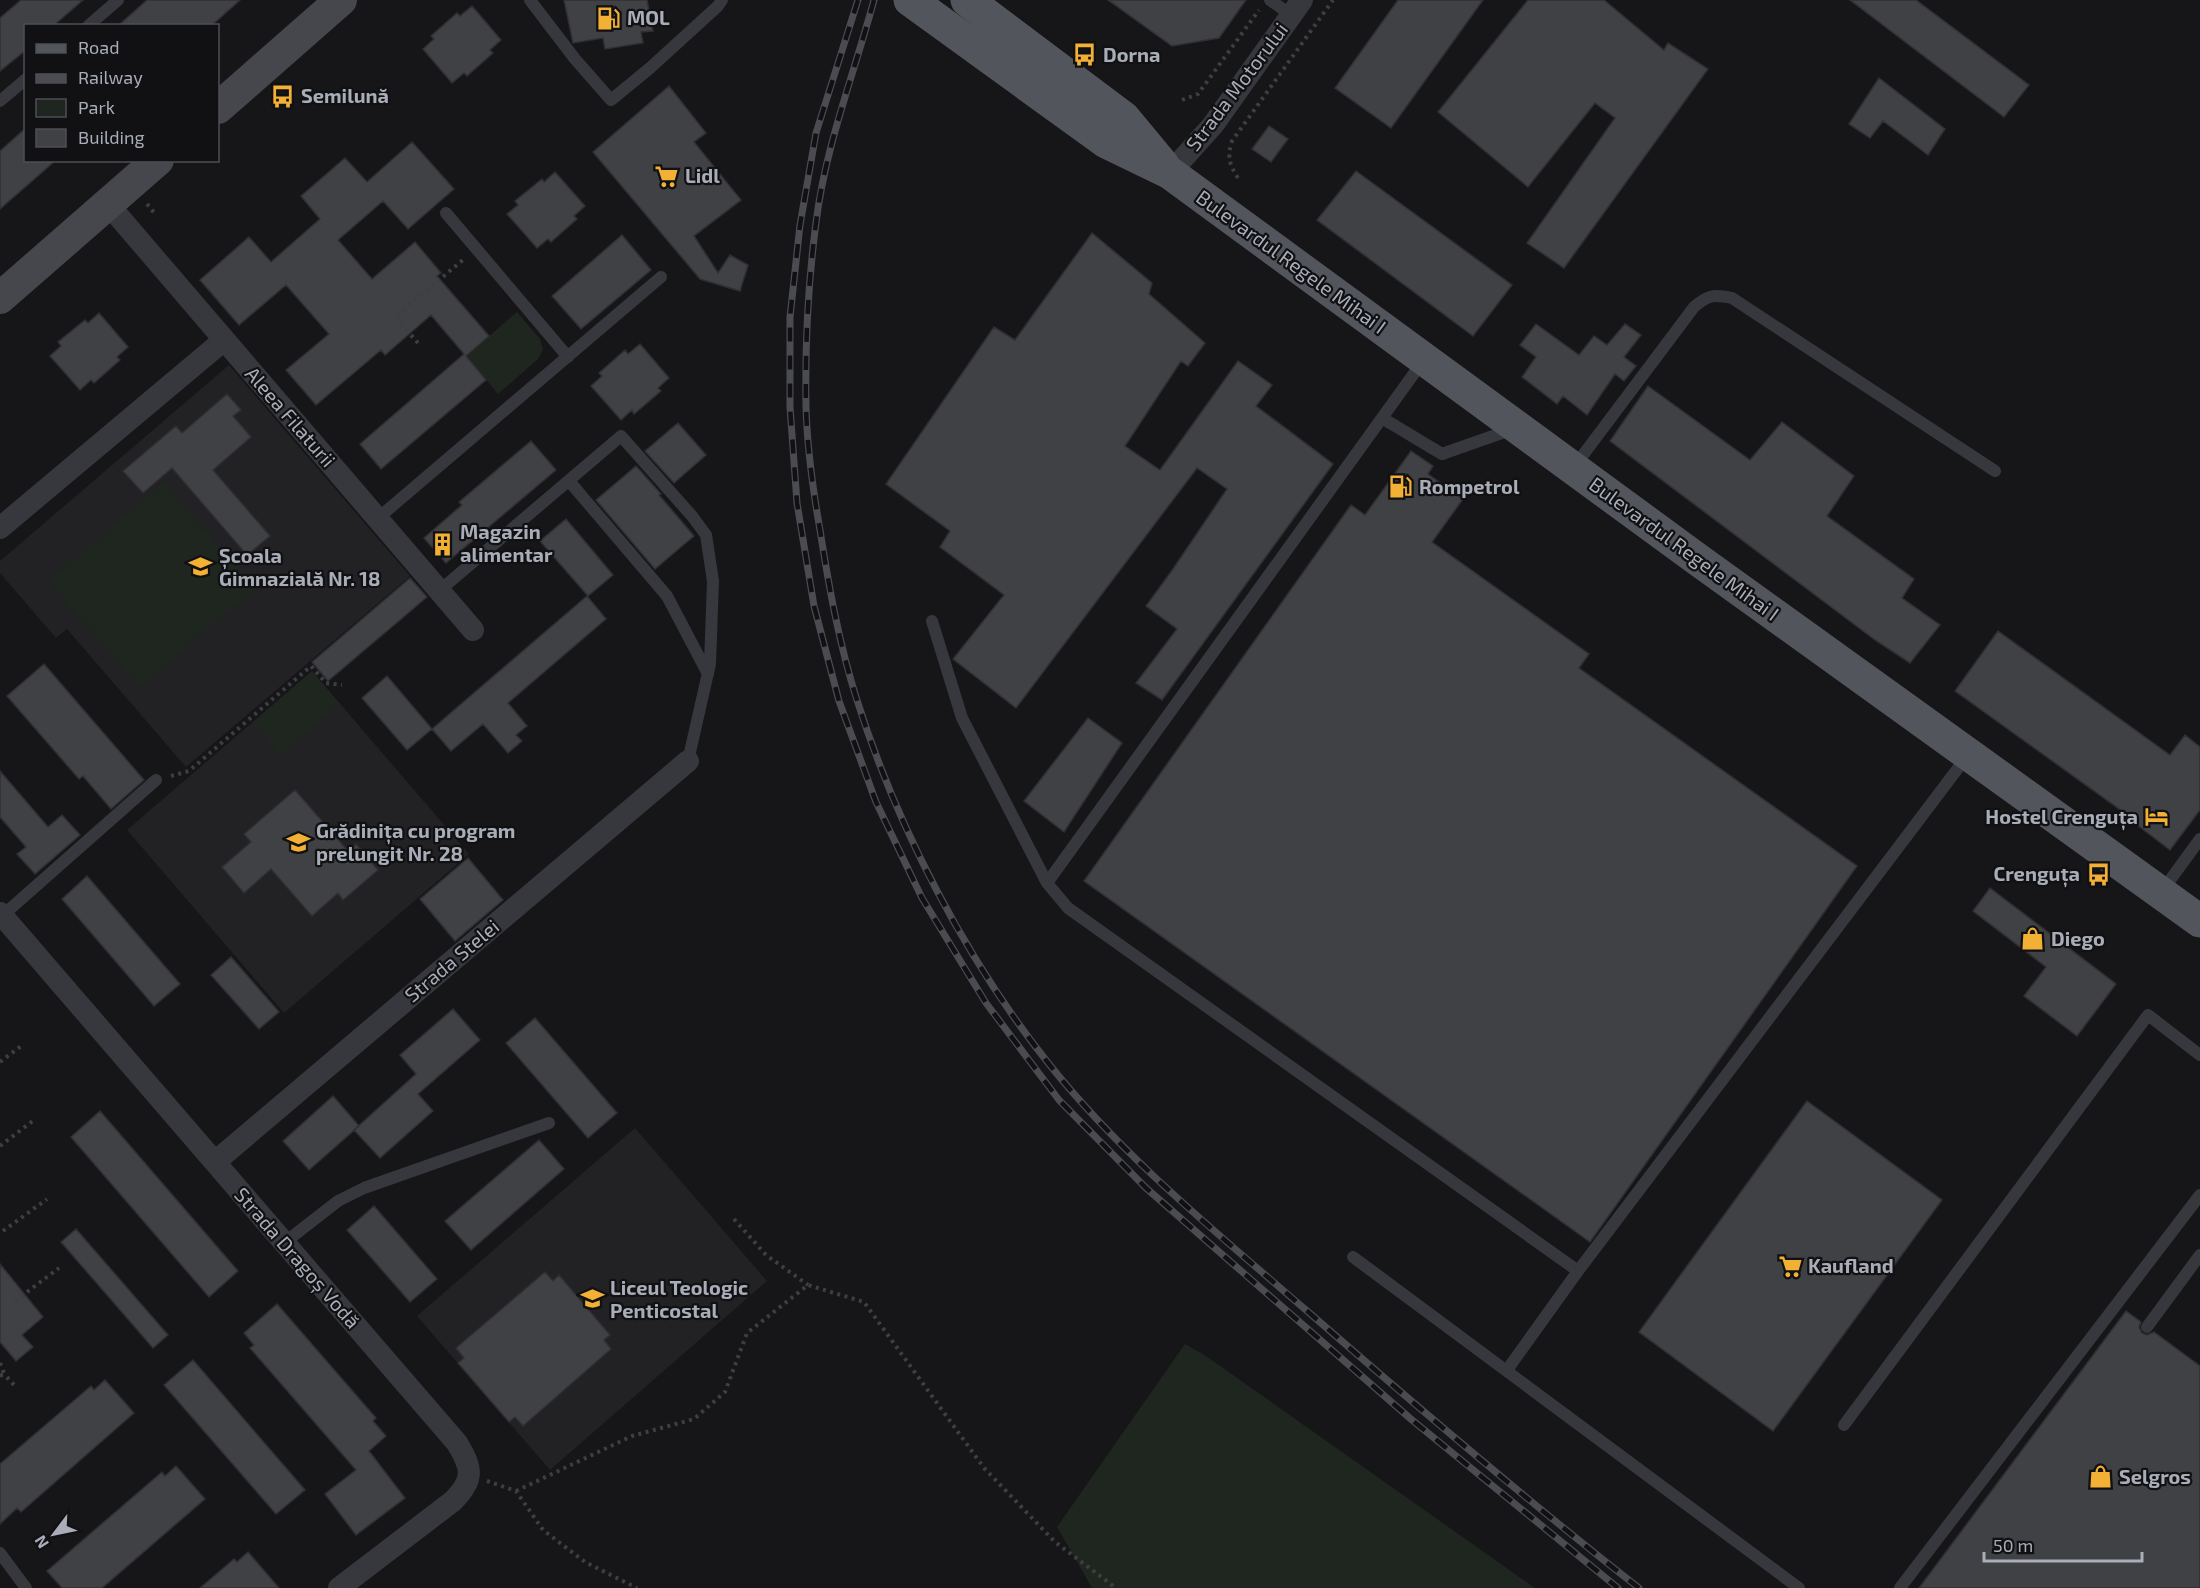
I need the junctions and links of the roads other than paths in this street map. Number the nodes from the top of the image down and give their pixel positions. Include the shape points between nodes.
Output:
1 (118, 0) edge
2 (341, 0) edge
3 (530, 0) edge
4 (722, 0) edge
5 (910, 0) edge
6 (967, 0) edge
7 (1270, 0) edge
8 (1297, 8) edge
9 (90, 24) edge
10 (24, 81) edge
11 (0, 101) edge
12 (219, 107) edge
13 (156, 162) edge
14 (1170, 173) junction
15 (108, 204) junction
16 (446, 213) dead end
17 (661, 277) dead end
18 (0, 298) edge
19 (224, 340) junction
20 (567, 357) junction
21 (1424, 360) junction
22 (1382, 418) junction
23 (1518, 428) junction
24 (1573, 468) junction
25 (1995, 471) dead end
26 (569, 481) junction
27 (377, 519) junction
28 (0, 528) edge
29 (439, 591) junction
30 (932, 621) dead end
31 (473, 630) dead end
32 (708, 674) junction
33 (1969, 754) junction
34 (688, 760) joint
35 (156, 780) road end
36 (2200, 839) edge
37 (1047, 883) junction
38 (2161, 893) junction
39 (1, 914) edge
40 (2200, 921) edge
41 (2200, 1055) edge
42 (549, 1123) dead end
43 (215, 1162) junction
44 (2200, 1195) edge
45 (284, 1243) junction
46 (2200, 1255) edge
47 (1353, 1257) dead end
48 (1578, 1271) junction
49 (2147, 1327) dead end
50 (1507, 1370) junction
51 (1844, 1425) dead end
52 (0, 1553) edge
53 (26, 1588) edge
54 (339, 1588) edge
55 (1799, 1588) edge
56 (1900, 1588) edge

1 - 9 lane
2 - 12 main road
3 - 4 lane via 611,100 650,69
5 - 14 main road, Bulevardul Regele Mihai I via 1106,142
6 - 14 main road, Bulevardul Regele Mihai I via 1124,118
7 - 8 lane
8 - 14 street, Strada Motorului via 1213,125
10 - 11 lane
13 - 15 main road
14 - 21 main road, Bulevardul Regele Mihai I
15 - 18 main road
15 - 19 street, Aleea Filaturii
16 - 20 lane
17 - 20 lane
19 - 27 street, Aleea Filaturii
19 - 28 street
20 - 27 lane
21 - 22 lane
21 - 23 main road, Bulevardul Regele Mihai I
22 - 23 lane via 1442,454
22 - 37 lane
23 - 24 main road, Bulevardul Regele Mihai I
24 - 25 lane via 1694,307 1703,298 1717,295 1731,298
24 - 33 main road, Bulevardul Regele Mihai I
26 - 29 lane
26 - 32 lane via 667,596
26 - 32 lane via 621,436 696,522 706,536 713,581
27 - 29 street, Aleea Filaturii
29 - 31 street, Aleea Filaturii
30 - 37 lane via 962,718
32 - 34 lane
33 - 38 main road, Bulevardul Regele Mihai I
33 - 48 lane
34 - 43 street, Strada Stelei
35 - 39 lane
36 - 38 lane
37 - 48 lane via 1068,908
38 - 40 main road, Bulevardul Regele Mihai I
39 - 43 street, Strada Dragoș Vodă
41 - 51 lane via 2148,1015
42 - 45 lane via 364,1188 322,1212
43 - 45 street, Strada Dragoș Vodă
44 - 56 lane
45 - 54 street, Strada Dragoș Vodă via 457,1443 470,1475 465,1490 453,1501
46 - 49 lane
47 - 50 lane
48 - 50 lane
50 - 55 lane
52 - 53 lane

